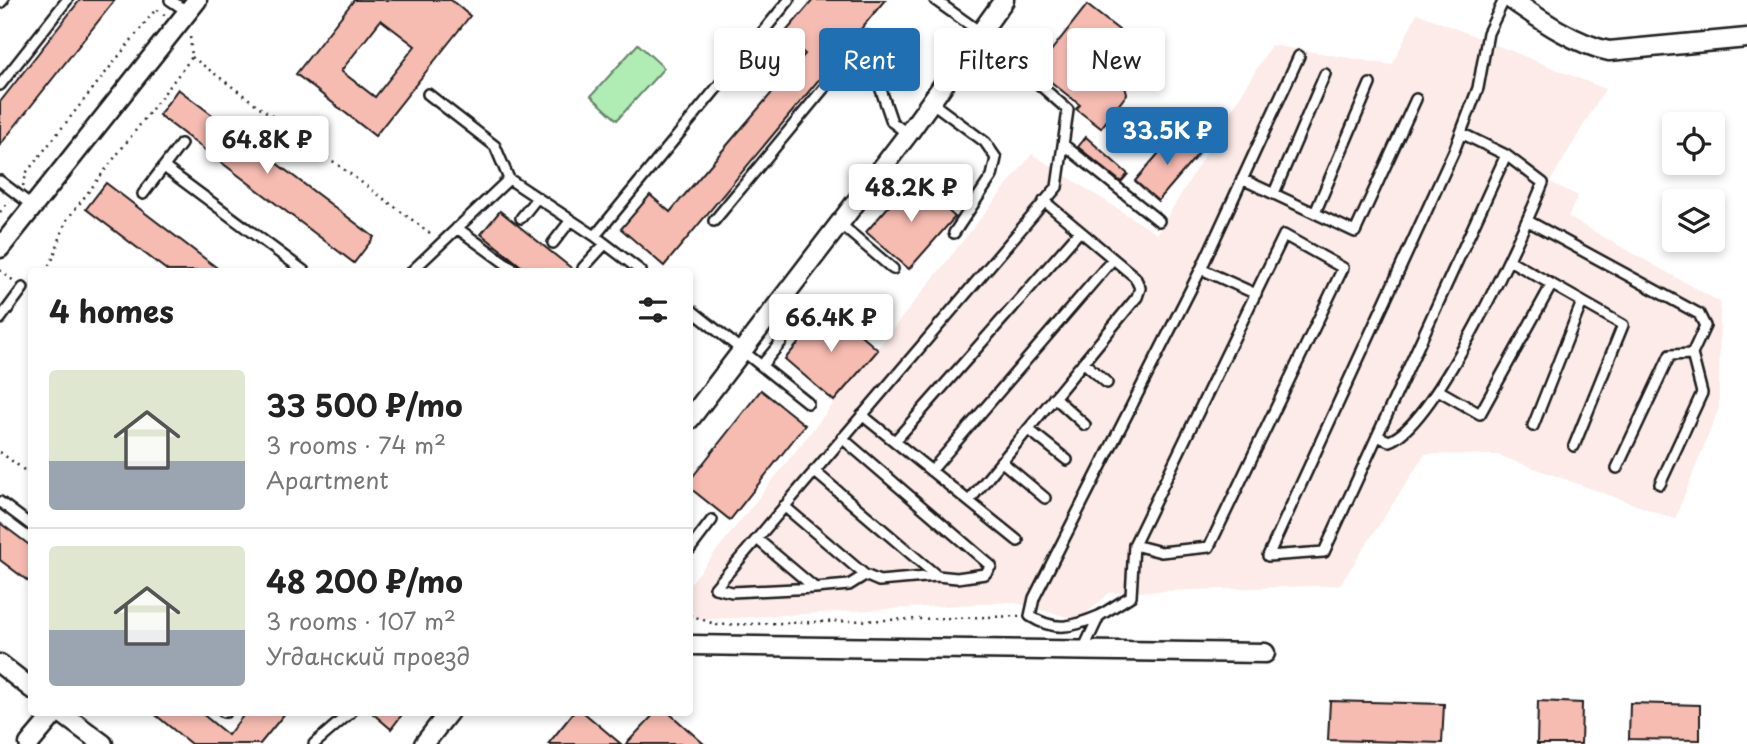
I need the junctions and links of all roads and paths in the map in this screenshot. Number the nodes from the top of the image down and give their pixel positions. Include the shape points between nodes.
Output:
1 (66, 0) edge
2 (170, 0) edge
3 (789, 0) edge
4 (936, 0) edge
5 (1004, 0) edge
6 (1504, 0) edge
7 (1512, 0) edge
8 (188, 12) edge
9 (975, 28) edge
10 (984, 28) edge
11 (1747, 38) edge
12 (1300, 55) dead end
13 (192, 57) junction
14 (1325, 74) dead end
15 (1370, 84) dead end
16 (0, 85) edge
17 (821, 91) edge
18 (881, 91) edge
19 (939, 91) edge
20 (1047, 91) edge
21 (428, 94) dead end
22 (1416, 99) dead end
23 (931, 102) junction
24 (1461, 133) junction
25 (908, 134) junction
26 (181, 144) dead end
27 (1064, 145) junction
28 (1506, 155) junction
29 (164, 167) junction
30 (509, 179) junction
31 (1242, 179) junction
32 (0, 181) edge
33 (16, 193) junction
34 (1274, 193) junction
35 (143, 194) dead end
36 (537, 198) junction
37 (1044, 201) junction
38 (34, 207) junction
39 (0, 212) edge
40 (1315, 213) junction
41 (521, 218) dead end
42 (571, 220) junction
43 (713, 221) dead end
44 (1528, 221) junction
45 (1159, 222) dead end
46 (839, 223) junction
47 (457, 228) junction
48 (1080, 231) junction
49 (954, 233) dead end
50 (595, 236) junction
51 (443, 243) junction
52 (553, 243) dead end
53 (605, 244) junction
54 (0, 248) edge
55 (1113, 259) junction
56 (1509, 260) junction
57 (628, 267) edge
58 (46, 268) edge
59 (300, 268) edge
60 (415, 268) edge
61 (512, 268) edge
62 (583, 268) dead end
63 (893, 269) dead end
64 (1201, 269) junction
65 (1552, 284) junction
66 (23, 288) dead end
67 (1256, 294) junction
68 (1582, 302) junction
69 (693, 312) edge
70 (0, 319) edge
71 (782, 341) dead end
72 (743, 349) junction
73 (1692, 354) junction
74 (1083, 362) junction
75 (762, 365) junction
76 (1107, 383) dead end
77 (1438, 390) junction
78 (1054, 397) junction
79 (808, 403) dead end
80 (693, 410) edge
81 (862, 415) junction
82 (1085, 425) dead end
83 (1533, 426) dead end
84 (1028, 429) junction
85 (1377, 436) junction
86 (842, 438) junction
87 (895, 442) junction
88 (1574, 446) dead end
89 (0, 452) edge
90 (1067, 460) dead end
91 (1001, 461) junction
92 (1617, 468) dead end
93 (814, 471) junction
94 (931, 471) junction
95 (28, 473) edge
96 (1660, 484) dead end
97 (1045, 498) dead end
98 (969, 501) junction
99 (0, 502) edge
100 (784, 506) junction
101 (712, 520) dead end
102 (28, 523) edge
103 (757, 538) junction
104 (1018, 541) dead end
105 (693, 545) edge
106 (1134, 545) junction
107 (865, 575) junction
108 (937, 576) junction
109 (815, 588) junction
110 (693, 616) edge
111 (1030, 616) junction
112 (1099, 617) junction
113 (693, 645) edge
114 (1083, 650) junction
115 (1265, 653) dead end
116 (0, 664) edge
117 (28, 686) edge
118 (54, 716) edge
119 (64, 716) edge
120 (346, 716) edge
121 (446, 716) edge
122 (29, 744) edge
123 (103, 744) edge
124 (314, 744) edge
125 (424, 744) edge

1 - 16 lane
2 - 8 lane
3 - 50 lane
4 - 9 lane
5 - 10 street
6 - 24 lane via 1488,33 1478,88
7 - 11 street via 1585,44 1609,51
8 - 13 path
8 - 33 path via 156,9 27,172
8 - 38 street
12 - 31 lane
13 - 51 path
13 - 58 path via 66,220
14 - 34 lane
15 - 40 lane
17 - 43 lane
18 - 25 lane via 892,122
19 - 23 street
20 - 27 lane via 1068,110
21 - 30 lane via 495,146
22 - 40 lane via 1355,232
23 - 25 street
23 - 49 lane via 985,142 996,158 992,176
24 - 28 lane
24 - 85 lane via 1268,556 1324,552
25 - 46 street
26 - 29 lane
27 - 37 lane via 1057,187
27 - 45 lane
28 - 44 lane via 1544,183
28 - 85 lane
29 - 35 lane
29 - 59 lane
30 - 36 lane
30 - 47 lane
31 - 34 lane
31 - 64 lane
32 - 33 lane
33 - 38 lane
33 - 39 path
34 - 40 lane
36 - 41 lane
36 - 42 lane
37 - 48 lane
37 - 81 lane
38 - 54 street
42 - 50 lane
42 - 52 lane
44 - 56 lane
44 - 73 lane via 1699,314 1705,326
46 - 63 lane
46 - 72 street
47 - 51 lane
47 - 61 lane
48 - 55 lane
48 - 87 lane
50 - 53 lane
51 - 60 lane
53 - 57 lane
53 - 62 lane
55 - 74 lane via 1135,277 1140,288
55 - 94 lane
56 - 65 lane
56 - 77 lane
64 - 67 lane
64 - 111 lane via 1034,598
65 - 68 lane
65 - 77 lane via 1480,414
66 - 70 lane
67 - 106 lane
67 - 106 lane via 1284,235 1343,268 1209,547 1161,552
68 - 83 lane
68 - 88 lane via 1623,325
69 - 72 lane
71 - 75 lane
72 - 75 lane
72 - 80 street
73 - 92 lane via 1670,355
73 - 96 lane via 1702,393
74 - 76 lane
74 - 78 lane
75 - 79 lane
77 - 85 lane via 1402,437 1389,441
78 - 82 lane
78 - 84 lane
81 - 86 lane
81 - 87 lane
84 - 90 lane
84 - 91 lane
86 - 93 lane
86 - 108 lane via 991,566 985,574
87 - 94 lane
89 - 95 path
91 - 97 lane
91 - 98 lane
93 - 100 lane
93 - 108 lane
94 - 98 lane
98 - 104 lane
99 - 102 lane
100 - 103 lane
100 - 107 lane
101 - 105 lane
103 - 109 lane
103 - 109 lane via 715,588 732,593
106 - 112 lane via 1131,597
107 - 108 lane via 879,581
107 - 109 lane via 849,585
110 - 111 path via 717,625
111 - 112 lane via 1045,626 1072,627
112 - 114 lane
113 - 114 street
114 - 115 street
116 - 117 street
118 - 122 street
119 - 123 street
120 - 124 lane
121 - 125 street

